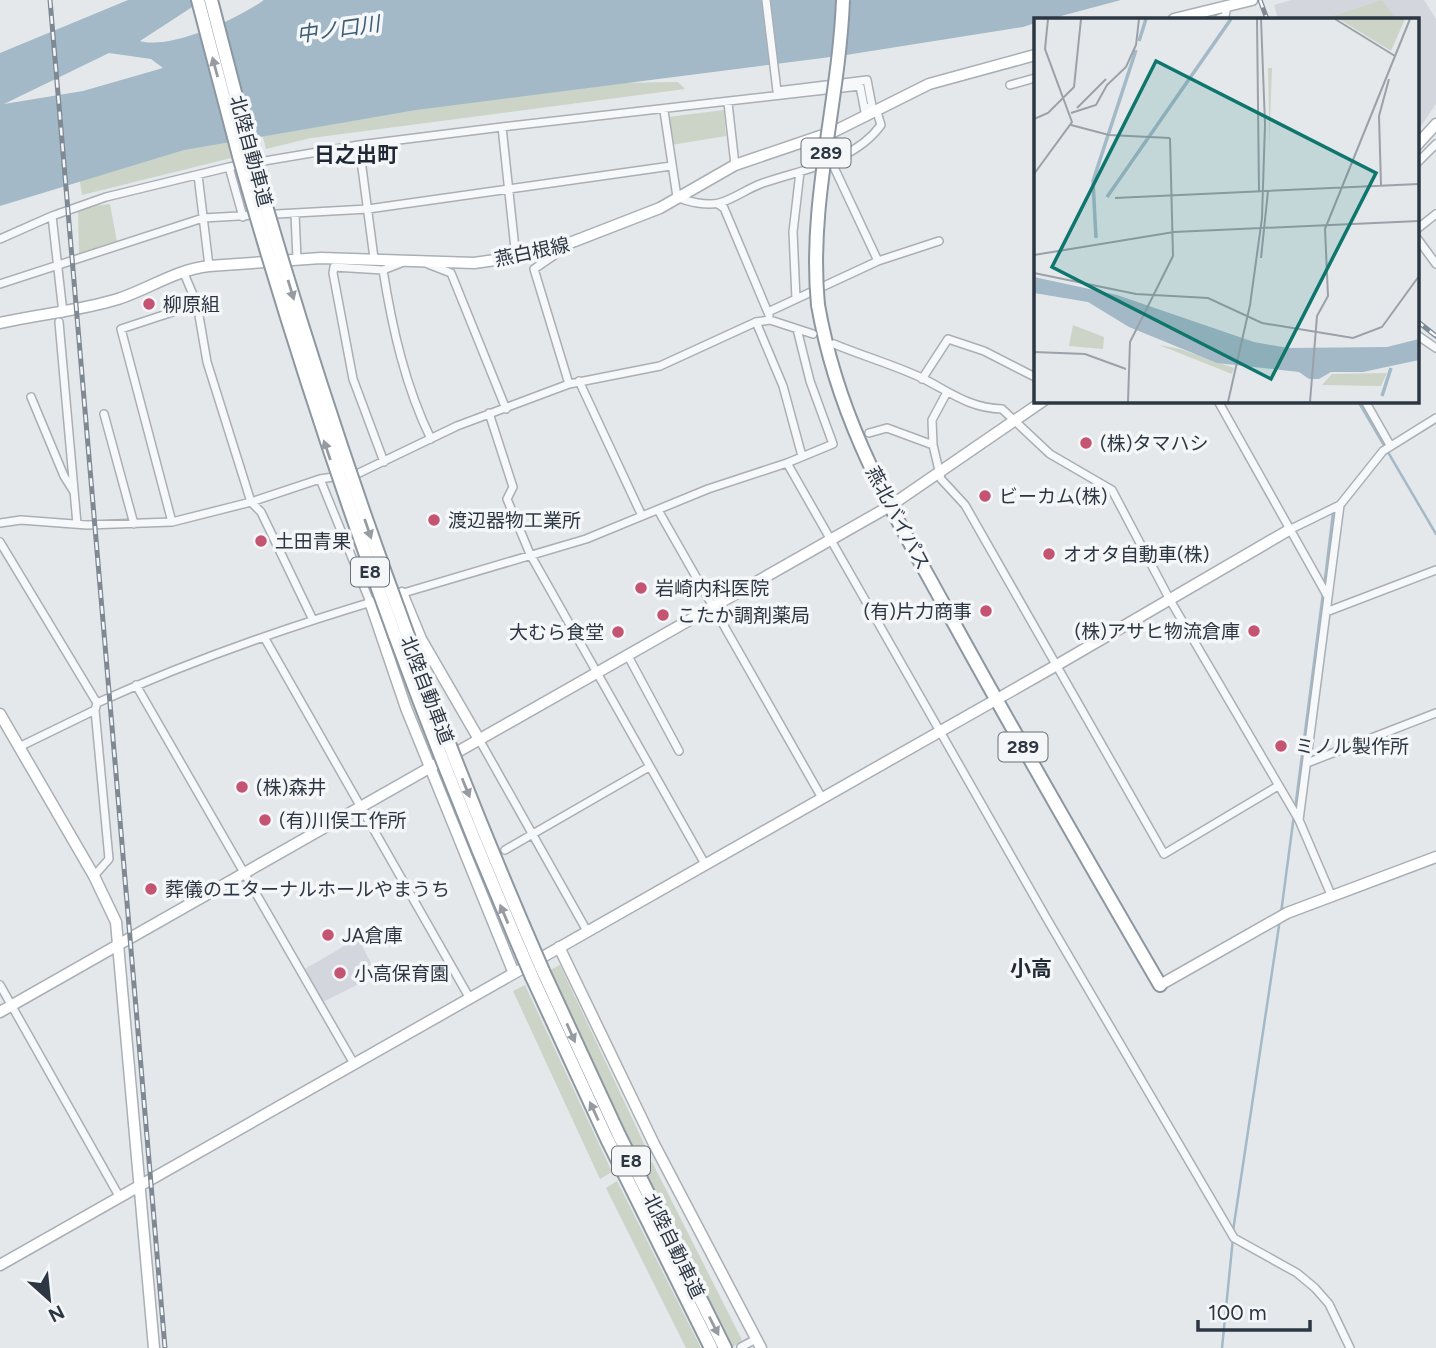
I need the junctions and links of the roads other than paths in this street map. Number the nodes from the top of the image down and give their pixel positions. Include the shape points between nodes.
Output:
1 (198, 0) edge
2 (211, 0) edge
3 (766, 0) edge
4 (843, 0) edge
5 (1252, 0) edge
6 (1227, 7) junction
7 (1178, 18) edge
8 (1220, 18) edge
9 (1034, 55) edge
10 (1034, 78) edge
11 (1010, 85) dead end
12 (728, 103) junction
13 (664, 111) junction
14 (866, 113) junction
15 (877, 113) junction
16 (502, 127) junction
17 (1435, 135) edge
18 (1418, 144) edge
19 (359, 145) junction
20 (1418, 161) edge
21 (832, 163) junction
22 (734, 164) junction
23 (671, 166) junction
24 (229, 167) junction
25 (800, 172) junction
26 (198, 175) junction
27 (509, 190) junction
28 (677, 197) junction
29 (718, 204) junction
30 (368, 209) junction
31 (295, 214) junction
32 (1436, 214) edge
33 (52, 216) junction
34 (243, 217) junction
35 (203, 218) junction
36 (1418, 228) edge
37 (0, 239) edge
38 (1418, 239) edge
39 (939, 241) dead end
40 (567, 247) junction
41 (374, 258) junction
42 (516, 258) junction
43 (297, 259) junction
44 (407, 260) junction
45 (423, 261) junction
46 (878, 261) junction
47 (1436, 264) edge
48 (57, 265) junction
49 (209, 266) junction
50 (383, 270) junction
51 (183, 271) junction
52 (0, 284) edge
53 (796, 299) junction
54 (197, 304) junction
55 (769, 316) junction
56 (61, 317) junction
57 (756, 322) junction
58 (0, 323) edge
59 (797, 329) junction
60 (813, 334) dead end
61 (1418, 336) edge
62 (834, 344) dead end
63 (1436, 348) edge
64 (1034, 376) edge
65 (922, 379) junction
66 (579, 382) junction
67 (569, 384) junction
68 (946, 394) junction
69 (31, 397) dead end
70 (1041, 402) edge
71 (1219, 402) edge
72 (1366, 402) edge
73 (506, 409) junction
74 (489, 413) junction
75 (104, 414) dead end
76 (1436, 418) edge
77 (1015, 419) junction
78 (869, 433) dead end
79 (431, 439) junction
80 (933, 445) junction
81 (1390, 445) junction
82 (802, 456) junction
83 (384, 462) junction
84 (787, 463) junction
85 (939, 472) junction
86 (320, 480) junction
87 (75, 493) junction
88 (251, 502) junction
89 (1340, 505) junction
90 (890, 506) junction
91 (658, 510) junction
92 (642, 516) junction
93 (172, 522) junction
94 (0, 523) edge
95 (77, 524) junction
96 (134, 524) junction
97 (1289, 530) junction
98 (830, 541) junction
99 (0, 542) edge
100 (530, 554) junction
101 (1436, 570) edge
102 (402, 593) junction
103 (1328, 598) junction
104 (1171, 600) junction
105 (370, 602) junction
106 (713, 608) junction
107 (1326, 612) junction
108 (313, 620) junction
109 (264, 637) junction
110 (628, 656) junction
111 (1057, 665) junction
112 (597, 674) junction
113 (136, 685) junction
114 (996, 700) junction
115 (96, 707) junction
116 (1436, 713) edge
117 (1, 716) edge
118 (939, 732) junction
119 (480, 741) junction
120 (19, 747) junction
121 (679, 751) dead end
122 (1307, 762) junction
123 (649, 767) junction
124 (431, 770) junction
125 (1278, 786) junction
126 (822, 798) junction
127 (362, 807) junction
128 (1299, 820) junction
129 (532, 835) junction
130 (505, 850) dead end
131 (1436, 857) edge
132 (705, 864) junction
133 (245, 874) junction
134 (94, 876) junction
135 (1332, 897) junction
136 (587, 931) junction
137 (559, 947) junction
138 (117, 948) junction
139 (513, 971) junction
140 (537, 974) junction
141 (0, 985) edge
142 (1160, 985) joint
143 (469, 997) junction
144 (12, 1006) junction
145 (0, 1012) edge
146 (353, 1062) junction
147 (139, 1184) junction
148 (119, 1196) junction
149 (1, 1261) edge
150 (758, 1344) edge
151 (741, 1347) edge
152 (154, 1348) edge
153 (711, 1348) edge
154 (725, 1348) edge
155 (1350, 1348) edge

140 -> 1 highway, 北陸自動車道 / E8, bridge via 430,733 332,466 258,226
2 -> 140 highway, 北陸自動車道 / E8, bridge via 279,250 369,534
3 - 14 street via 777,90 867,80 872,106
4 - 90 highway, 燕北バイパス / 289, bridge via 815,241 818,305 843,407
5 - 6 street
6 - 7 street
6 - 8 street
9 - 15 street, 燕白根線 via 929,84
10 - 11 street
12 - 13 street
12 - 14 street via 860,86
12 - 22 street
13 - 16 street
13 - 23 street
14 - 15 street, 燕白根線
14 - 22 street, 燕白根線 via 835,131
15 - 21 street via 881,125 874,135
16 - 19 street
16 - 27 street
17 - 18 street
17 - 20 street
19 - 24 street
19 - 30 street
21 - 25 street
21 - 46 street
22 - 28 street, 燕白根線
23 - 27 street
23 - 28 street
24 - 26 street
24 - 34 street
25 - 29 street
25 - 53 street via 793,232
26 - 33 street via 106,197
26 - 35 street
27 - 30 street
27 - 42 street
28 - 29 street
28 - 40 street, 燕白根線
29 - 55 street
30 - 31 street
30 - 41 street
31 - 34 street
31 - 43 street
32 - 36 street
33 - 37 street
33 - 48 street
34 - 35 street
35 - 48 street
35 - 49 street
38 - 47 street
39 - 46 street
40 - 42 street, 燕白根線
40 - 67 street via 534,269
41 - 43 street, 燕白根線
41 - 44 street, 燕白根線
42 - 45 street, 燕白根線 via 474,263
43 - 49 street, 燕白根線
44 - 45 street, 燕白根線
44 - 50 street
45 - 73 street via 451,273
46 - 53 street
48 - 52 street
48 - 56 street
49 - 51 street, 燕白根線
50 - 79 street via 402,365
50 - 83 street via 334,267 333,272 353,379
51 - 54 street
51 - 56 street, 燕白根線
53 - 55 street
54 - 88 street via 207,362
54 - 93 street via 121,330
55 - 57 street
55 - 59 street
56 - 58 street, 燕白根線
56 - 87 street
57 - 66 street via 660,366
57 - 82 street via 783,386
59 - 60 street
59 - 82 street via 810,382 834,444
61 - 63 street
62 - 65 street
64 - 65 street via 948,339
65 - 68 street
66 - 67 street
66 - 92 street
67 - 73 street
68 - 77 street via 981,408 1002,409
68 - 80 street via 932,420
69 - 87 street
70 - 77 street
71 - 97 street
72 - 81 street
73 - 74 street
74 - 79 street
74 - 100 street via 513,487 507,499
75 - 96 street
76 - 81 street
77 - 85 street
77 - 104 street via 1050,454 1112,490
78 - 80 street via 887,428
79 - 83 street
80 - 85 street
81 - 89 street
82 - 84 street
83 - 86 street via 359,473
84 - 91 street
84 - 98 street
85 - 90 street
85 - 111 street via 965,505
86 - 88 street
86 - 105 street
87 - 95 street
88 - 93 street
88 - 108 street via 261,512
89 - 97 street
89 - 103 street
90 - 98 street
90 - 114 highway, 燕北バイパス / 289
91 - 92 street
91 - 106 street
92 - 100 street via 586,539
93 - 96 street
94 - 95 street
95 - 96 street
97 - 103 street
97 - 104 street
98 - 106 street
98 - 118 street
99 - 115 street
100 - 102 street
100 - 112 street
101 - 107 street
102 - 105 street
102 - 119 street via 421,639
103 - 107 street
104 - 111 street
104 - 125 street
105 - 108 street
105 - 124 street
106 - 110 street
106 - 126 street
107 - 122 street
108 - 109 street
109 - 113 street
109 - 127 street
110 - 112 street
110 - 121 street
111 - 114 street
111 - 125 street via 1164,854
112 - 119 street
112 - 123 street
113 - 115 street
113 - 133 street
114 - 118 street
114 - 142 highway, 燕北バイパス / 289
115 - 120 street
115 - 134 street via 109,859
116 - 122 street
117 - 120 street
118 - 126 street
118 - 155 street via 1234,1238 1315,1288 1329,1304
119 - 124 street
119 - 129 street
120 - 134 street
122 - 128 street
123 - 129 street
123 - 132 street
124 - 127 street
124 - 139 street
125 - 128 street
126 - 132 street
127 - 133 street
127 - 143 street
128 - 135 street
129 - 130 street
129 - 136 street
131 - 135 street
132 - 136 street
133 - 138 street
133 - 146 street
134 - 138 street via 116,922
135 - 142 street via 1287,914
136 - 137 street
137 - 139 street
137 - 150 street
138 - 144 street
138 - 147 street
139 - 143 street
153 -> 140 highway, 北陸自動車道 / E8 via 618,1163
140 -> 154 highway, 北陸自動車道 / E8
141 - 144 street
143 - 146 street
144 - 145 street
144 - 148 street
146 - 147 street
147 - 148 street
147 - 152 street
148 - 149 street
150 - 151 street

